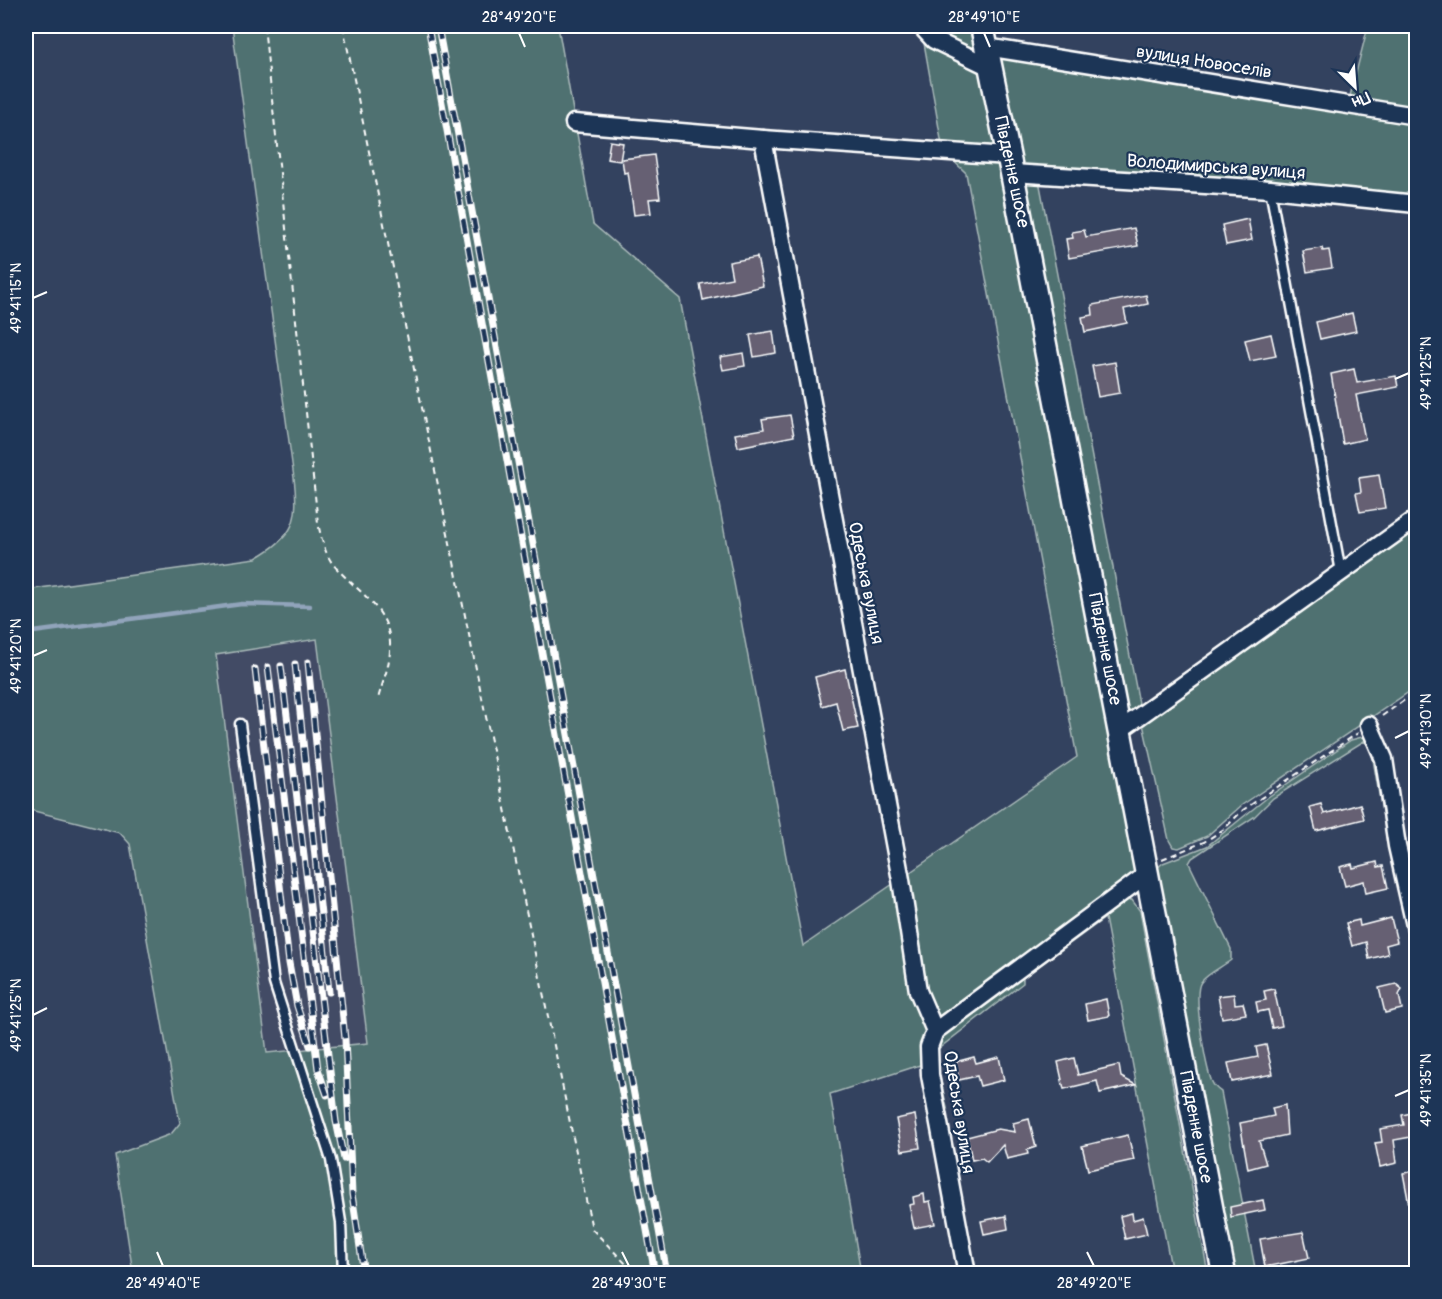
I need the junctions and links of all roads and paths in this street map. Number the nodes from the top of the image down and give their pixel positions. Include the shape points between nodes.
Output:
1 (264, 26) edge
2 (343, 26) edge
3 (921, 26) edge
4 (986, 46) edge
5 (1416, 116) edge
6 (574, 123) dead end
7 (763, 139) junction
8 (1010, 164) junction
9 (1270, 189) junction
10 (1416, 204) edge
11 (1416, 519) edge
12 (1341, 573) junction
13 (1416, 692) edge
14 (378, 699) dead end
15 (240, 724) dead end
16 (1369, 725) junction
17 (1120, 730) junction
18 (1146, 867) junction
19 (1416, 930) edge
20 (935, 1031) junction
21 (343, 1274) edge
22 (630, 1274) edge
23 (967, 1274) edge
24 (1224, 1274) edge

1 - 14 path via 318,523 332,562 382,613 388,630 389,662
2 - 22 path via 592,1228 629,1267
3 - 4 street, вулиця Новоселів via 934,39
4 - 5 street, вулиця Новоселів
4 - 8 street, Південне шосе
6 - 7 street
7 - 8 street
7 - 20 street, Одеська вулиця via 901,880 918,991
8 - 9 street, Володимирська вулиця
8 - 17 street, Південне шосе
9 - 10 street, Володимирська вулиця
9 - 12 lane
11 - 12 street
12 - 17 street
13 - 16 path
15 - 21 lane via 274,983 331,1160 341,1222
16 - 18 path via 1243,810 1204,842
16 - 19 street via 1384,759 1397,846
17 - 18 street, Південне шосе
18 - 20 street
18 - 24 street, Південне шосе
20 - 23 street, Одеська вулиця via 929,1047 930,1075

